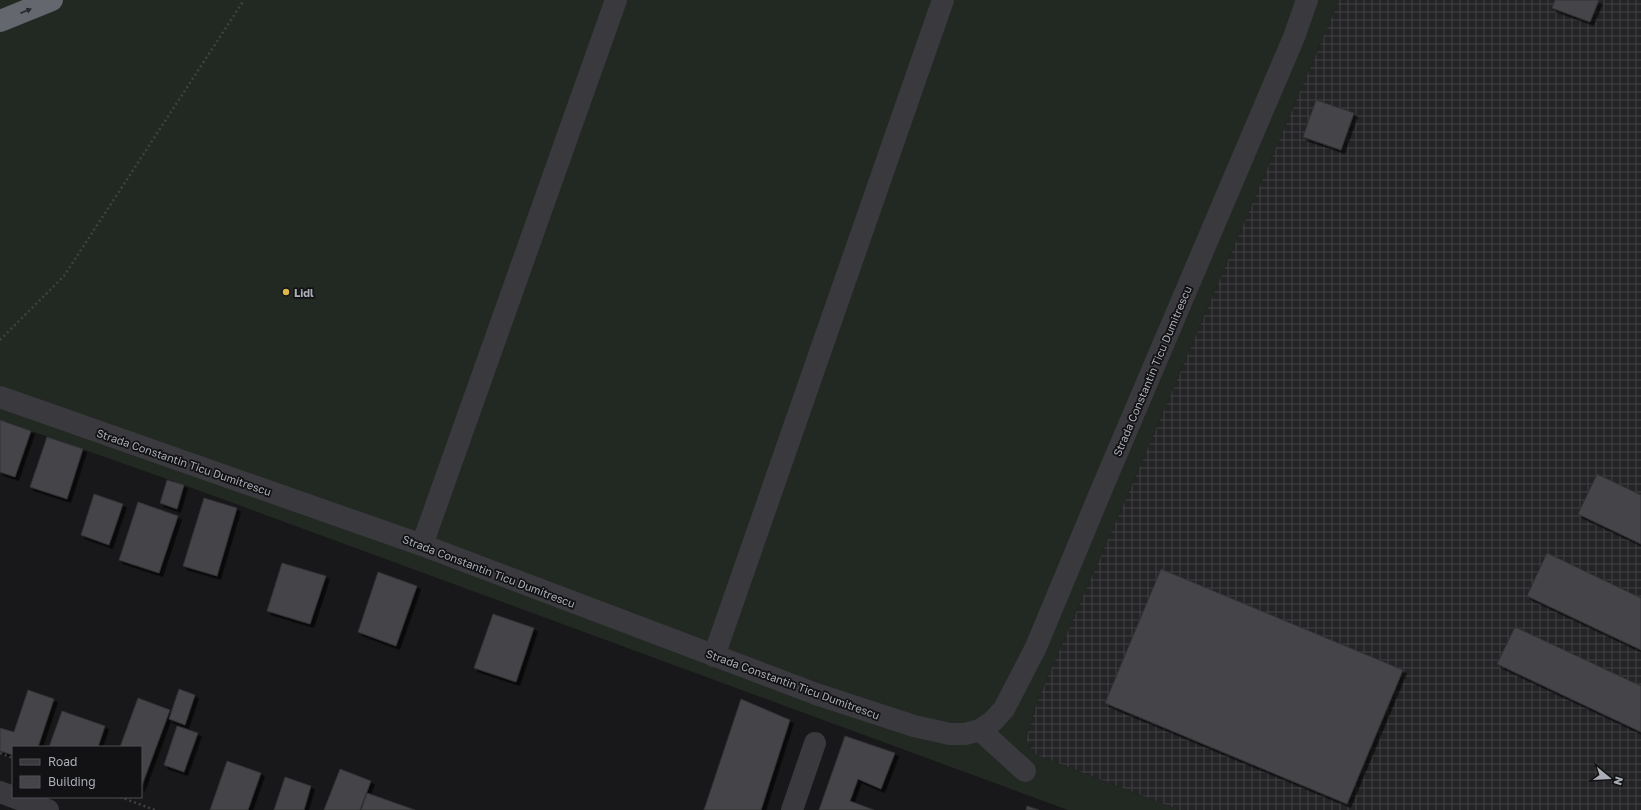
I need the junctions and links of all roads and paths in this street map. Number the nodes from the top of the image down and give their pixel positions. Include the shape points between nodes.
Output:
1 (52, 0) edge
2 (244, 0) edge
3 (616, 0) edge
4 (943, 0) edge
5 (1307, 0) edge
6 (0, 21) edge
7 (0, 340) edge
8 (0, 397) edge
9 (422, 545) junction
10 (714, 656) junction
11 (980, 730) junction
12 (815, 743) dead end
13 (0, 753) edge
14 (12, 758) edge
15 (1025, 771) dead end
16 (0, 792) edge
17 (12, 796) edge
18 (16, 798) edge
19 (123, 798) edge
20 (48, 810) edge
21 (155, 810) edge
22 (792, 810) edge

6 -> 1 highway
2 - 7 path via 64,276
3 - 9 street
4 - 10 street
5 - 11 street, Strada Constantin Ticu Dumitrescu via 1291,44 1036,647 1004,709
8 - 9 street, Strada Constantin Ticu Dumitrescu
9 - 10 street, Strada Constantin Ticu Dumitrescu
10 - 11 street, Strada Constantin Ticu Dumitrescu via 816,694 914,726 950,734
11 - 15 street
12 - 22 street
13 - 14 path
16 - 17 street
18 - 20 street
19 - 21 path

